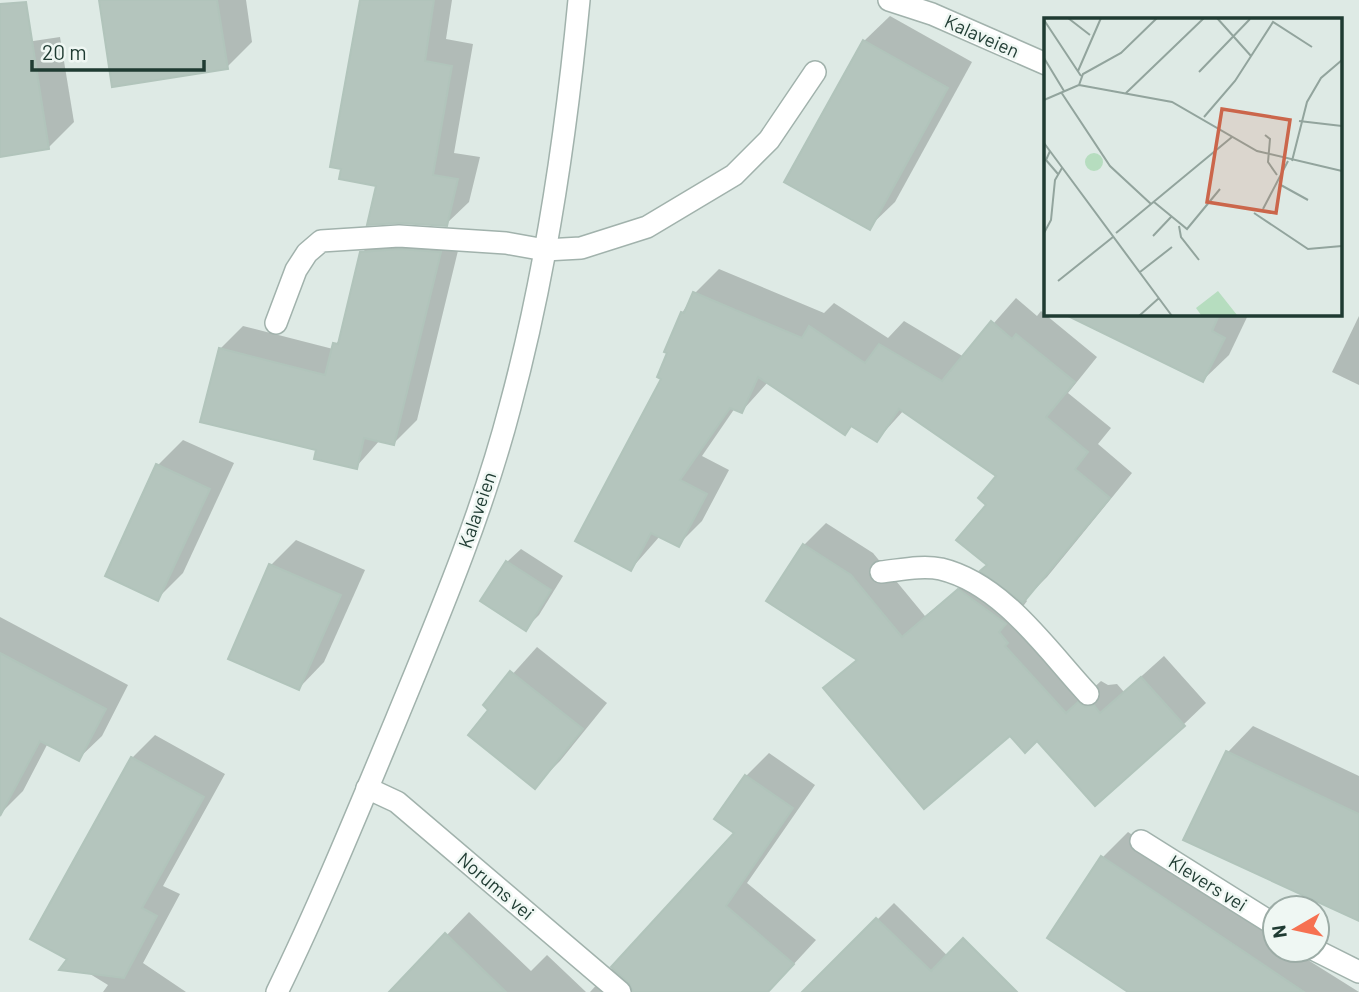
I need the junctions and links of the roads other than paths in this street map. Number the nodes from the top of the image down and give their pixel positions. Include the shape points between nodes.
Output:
1 (579, 0) edge
2 (889, 0) edge
3 (933, 7) edge
4 (1044, 63) edge
5 (815, 72) dead end
6 (545, 250) junction
7 (276, 323) dead end
8 (881, 572) dead end
9 (1088, 694) dead end
10 (368, 788) junction
11 (1141, 841) dead end
12 (1261, 916) edge
13 (1331, 958) edge
14 (1359, 972) edge
15 (279, 991) edge
16 (620, 992) edge

1 - 6 street, Kalaveien via 566,133
2 - 3 street, Kalaveien
3 - 4 street, Kalaveien
5 - 6 street via 769,140 734,175 647,227 581,248
6 - 7 street via 399,236 321,241 296,270
6 - 10 street, Kalaveien via 511,406 479,510
8 - 9 street via 941,569 962,578 1001,601
10 - 15 street, Kalaveien
10 - 16 street, Norums vei via 397,802
11 - 12 street, Klevers vei
13 - 14 street

